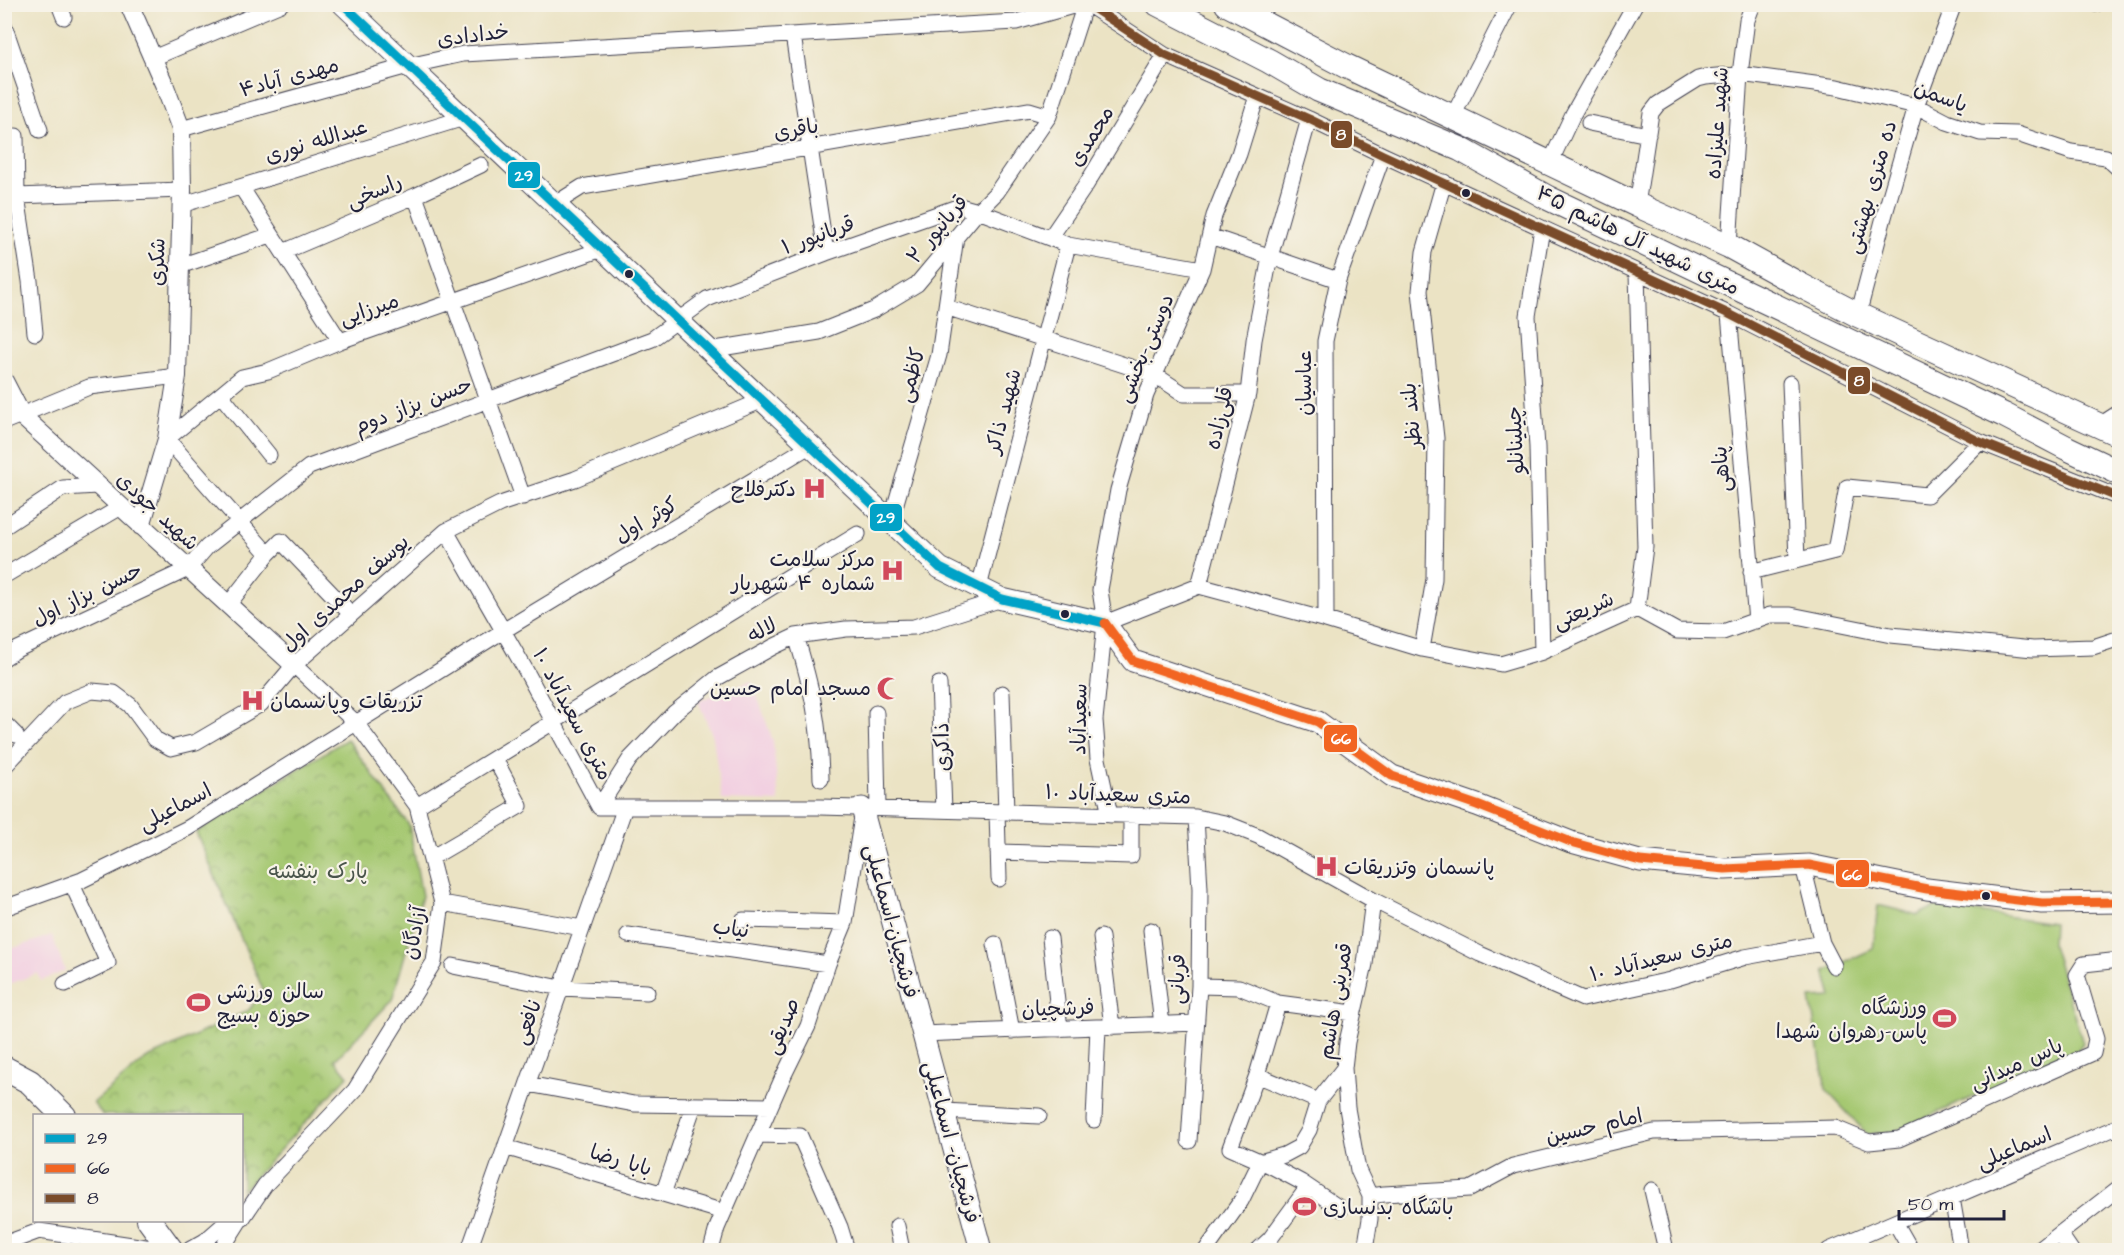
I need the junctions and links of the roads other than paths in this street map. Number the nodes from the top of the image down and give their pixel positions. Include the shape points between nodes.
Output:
1 (129, 4) edge
2 (281, 4) edge
3 (343, 4) edge
4 (1080, 4) edge
5 (1086, 4) edge
6 (1158, 4) edge
7 (1227, 4) edge
8 (1510, 4) edge
9 (1635, 4) edge
10 (1753, 4) edge
11 (1954, 4) edge
12 (1259, 12) edge
13 (4, 25) edge
14 (792, 35) junction
15 (1166, 55) junction
16 (153, 58) junction
17 (408, 66) junction
18 (1740, 74) junction
19 (1257, 96) junction
20 (1916, 106) junction
21 (1049, 116) junction
22 (1453, 116) junction
23 (464, 118) junction
24 (1309, 119) junction
25 (1588, 123) dead end
26 (181, 129) junction
27 (40, 130) dead end
28 (1648, 135) junction
29 (16, 136) dead end
30 (811, 148) junction
31 (1383, 155) junction
32 (1550, 163) junction
33 (481, 165) dead end
34 (2120, 170) edge
35 (1444, 182) junction
36 (241, 187) junction
37 (415, 196) junction
38 (11, 197) edge
39 (182, 197) junction
40 (555, 204) junction
41 (1637, 205) junction
42 (978, 211) junction
43 (1542, 228) junction
44 (271, 234) junction
45 (1210, 236) junction
46 (956, 237) junction
47 (1050, 238) junction
48 (1068, 245) junction
49 (1729, 246) junction
50 (602, 249) junction
51 (283, 252) junction
52 (826, 253) junction
53 (1269, 257) junction
54 (180, 266) junction
55 (1202, 269) junction
56 (1637, 273) junction
57 (1338, 280) junction
58 (453, 301) junction
59 (946, 307) junction
60 (1729, 314) junction
61 (1858, 315) junction
62 (678, 320) junction
63 (35, 333) dead end
64 (1043, 339) junction
65 (340, 341) junction
66 (709, 350) junction
67 (1155, 375) junction
68 (177, 376) junction
69 (1790, 382) dead end
70 (6, 389) edge
71 (1248, 394) junction
72 (221, 395) junction
73 (488, 399) junction
74 (763, 400) junction
75 (13, 419) edge
76 (2113, 424) edge
77 (168, 439) junction
78 (1980, 442) junction
79 (811, 445) junction
80 (269, 455) dead end
81 (2120, 473) edge
82 (97, 486) junction
83 (523, 497) junction
84 (2120, 498) edge
85 (121, 507) junction
86 (891, 520) junction
87 (240, 522) junction
88 (141, 526) junction
89 (4, 527) edge
90 (446, 531) junction
91 (858, 534) dead end
92 (268, 554) junction
93 (1797, 561) junction
94 (188, 569) junction
95 (1751, 572) junction
96 (4, 576) edge
97 (1199, 586) junction
98 (979, 587) junction
99 (1002, 598) junction
100 (228, 605) junction
101 (1636, 609) junction
102 (351, 614) junction
103 (1326, 620) junction
104 (1756, 621) junction
105 (1106, 623) junction
106 (503, 631) junction
107 (796, 636) junction
108 (2120, 638) edge
109 (1422, 649) junction
110 (1542, 652) junction
111 (4, 658) edge
112 (294, 665) junction
113 (939, 684) dead end
114 (1002, 693) dead end
115 (876, 713) dead end
116 (4, 723) edge
117 (356, 723) junction
118 (554, 723) junction
119 (16, 735) dead end
120 (495, 759) junction
121 (4, 767) edge
122 (820, 779) dead end
123 (417, 806) junction
124 (599, 807) junction
125 (625, 807) junction
126 (870, 808) junction
127 (944, 810) junction
128 (1001, 812) junction
129 (1110, 814) junction
130 (1131, 815) junction
131 (1196, 817) junction
132 (998, 852) junction
133 (431, 858) junction
134 (1803, 866) junction
135 (999, 879) dead end
136 (72, 884) junction
137 (1373, 900) junction
138 (2120, 902) edge
139 (442, 903) junction
140 (4, 908) edge
141 (743, 920) dead end
142 (845, 923) junction
143 (582, 928) junction
144 (1151, 930) dead end
145 (628, 935) dead end
146 (1101, 937) dead end
147 (1050, 938) dead end
148 (1822, 943) junction
149 (996, 944) dead end
150 (2120, 960) edge
151 (828, 964) junction
152 (453, 966) dead end
153 (1834, 966) dead end
154 (64, 984) dead end
155 (1199, 986) junction
156 (561, 988) junction
157 (646, 992) dead end
158 (1278, 1003) junction
159 (1353, 1013) junction
160 (1196, 1023) junction
161 (1162, 1025) junction
162 (1105, 1027) junction
163 (1060, 1029) junction
164 (1012, 1031) junction
165 (922, 1034) junction
166 (4, 1068) edge
167 (1344, 1068) junction
168 (1257, 1075) junction
169 (528, 1084) junction
170 (1318, 1101) junction
171 (694, 1105) junction
172 (770, 1106) junction
173 (944, 1111) junction
174 (62, 1114) edge
175 (1039, 1116) dead end
176 (1094, 1119) dead end
177 (1835, 1128) joint
178 (2118, 1129) edge
179 (758, 1135) junction
180 (1189, 1141) dead end
181 (505, 1147) junction
182 (1260, 1162) junction
183 (1308, 1187) junction
184 (2120, 1187) edge
185 (1652, 1190) dead end
186 (663, 1194) junction
187 (1370, 1196) junction
188 (1952, 1198) junction
189 (254, 1199) junction
190 (243, 1209) edge
191 (1341, 1209) dead end
192 (724, 1212) junction
193 (243, 1217) edge
194 (150, 1222) edge
195 (228, 1222) edge
196 (240, 1222) edge
197 (1895, 1222) junction
198 (897, 1226) dead end
199 (2060, 1234) junction
200 (4, 1244) edge
201 (1854, 1246) edge
202 (1665, 1250) edge
203 (165, 1251) edge
204 (171, 1251) edge
205 (189, 1251) edge
206 (221, 1251) edge
207 (469, 1251) edge
208 (711, 1251) edge
209 (847, 1251) edge
210 (902, 1251) edge
211 (981, 1251) edge
212 (1206, 1251) edge
213 (1258, 1251) edge
214 (1365, 1251) edge
215 (1829, 1251) edge
216 (1911, 1251) edge
217 (1961, 1251) edge
218 (2039, 1251) edge
219 (2071, 1251) edge

1 - 16 street, شکری
2 - 16 street
3 - 17 main road
4 - 14 street, خدادادی via 1016,22
5 - 15 street
5 - 21 street, قربانپور ۲
6 - 81 main road, ۴۵ متری شهید آل هاشم via 1319,90 1460,149 1548,198
7 - 12 main road, ۴۵ متری شهید آل هاشم
8 - 22 street
9 - 32 street
10 - 18 street, شهید علیزاده
11 - 20 street, ده متری بهشتی
12 - 22 main road, ۴۵ متری شهید آل هاشم via 1346,66
13 - 27 street
14 - 17 street, خدادادی via 463,54
14 - 30 street
15 - 19 street
15 - 47 street, محمدی
16 - 26 street, شکری
17 - 23 main road
17 - 26 street, مهدی آباد۴
18 - 20 street, یاسمن via 1837,87
18 - 28 street, یاسمن via 1698,80 1659,104 1651,113
18 - 49 street, شهید علیزاده
19 - 24 street
19 - 45 street, دوستی-بخشی
20 - 34 street, یاسمن via 1980,133 2017,134 2071,152 2106,158
20 - 61 street, ده متری بهشتی
21 - 30 street, باقری via 1029,110
21 - 42 street, قربانپور ۲ via 997,192
22 - 32 main road, ۴۵ متری شهید آل هاشم
23 - 36 street, عبدالله نوری
23 - 40 main road
24 - 31 street
24 - 53 street, قلی‌زاده
25 - 28 street
26 - 39 street, شکری
28 - 41 street, یاسمن
29 - 38 street
30 - 40 street, باقری via 582,187
30 - 52 street
31 - 35 street
31 - 57 street, عباسیان
32 - 41 main road, ۴۵ متری شهید آل هاشم
33 - 37 street, راسخی
35 - 43 street
35 - 109 street, بلند نظر via 1424,252 1420,291 1436,438 1434,579
36 - 39 street, عبدالله نوری
36 - 44 street
37 - 51 street, راسخی
37 - 58 street
38 - 39 street, عبدالله نوری
38 - 63 street via 30,281
39 - 54 street, شکری
40 - 50 main road
41 - 49 main road, ۴۵ متری شهید آل هاشم
42 - 46 street, قربانپور ۲
42 - 47 street, قربانپور ۱
42 - 52 street, قربانپور ۱ via 960,206
43 - 56 street
43 - 110 street, چیلینانلو via 1528,316 1538,447
44 - 51 street
44 - 54 street
45 - 53 street
45 - 55 street, دوستی-بخشی
46 - 59 street, کاظمی
46 - 66 street, قربانپور ۲ via 917,285 874,310 819,332
47 - 48 street, قربانپور ۱
48 - 55 street, قربانپور ۱
48 - 64 street, شهید ذاکر
49 - 61 main road, ۴۵ متری شهید آل هاشم
50 - 58 street, میرزایی
50 - 62 main road
51 - 65 street
52 - 62 street, قربانپور ۱ via 707,299
53 - 57 street
53 - 71 street, قلی‌زاده
54 - 68 street, شکری
55 - 67 street, دوستی-بخشی
56 - 60 street
56 - 101 street via 1645,547
57 - 103 street, عباسیان via 1325,341
58 - 65 street, میرزایی
58 - 73 street
59 - 64 street
59 - 86 street, کاظمی via 939,355
60 - 78 street
60 - 95 street, پناهی
61 - 76 main road, ۴۵ متری شهید آل هاشم via 1968,367
62 - 66 main road
62 - 73 street, حسن بزاز دوم via 651,339
64 - 67 street
64 - 98 street, شهید ذاکر
65 - 72 street, میرزایی via 268,371 242,377
66 - 74 main road
67 - 71 street via 1184,394
67 - 105 street, دوستی-بخشی via 1118,490 1100,590
68 - 75 street via 89,387
68 - 77 street, شکری
69 - 93 street
70 - 75 street, شهید جودی
71 - 97 street, قلی‌زاده
72 - 77 street, میرزایی
72 - 80 street
73 - 83 street
73 - 87 street, حسن بزاز دوم via 309,467
74 - 79 main road
74 - 83 street, یوسف محمدی اول
75 - 82 street, شهید جودی
77 - 87 street
77 - 88 street, شکری
78 - 84 street
78 - 93 street via 1927,495 1846,487 1835,551
79 - 86 main road
79 - 106 street, کوثر اول
82 - 85 street, شهید جودی
82 - 89 street via 63,488
83 - 90 street, یوسف محمدی اول
85 - 88 street, شهید جودی
85 - 96 street
86 - 98 main road via 940,568
87 - 92 street
87 - 94 street, حسن بزاز دوم via 207,547
88 - 94 street, شهید جودی
90 - 102 street, یوسف محمدی اول
90 - 106 street, ۱۰ متری سعیدآباد
91 - 118 street
92 - 100 street
92 - 102 street via 281,541
93 - 95 street
94 - 100 street, شهید جودی
94 - 111 street, حسن بزاز اول
95 - 104 street, پناهی
97 - 103 street, شریعتی
97 - 105 street
98 - 99 main road
99 - 105 main road
99 - 107 street, لاله via 914,627 846,629
100 - 112 street, شهید جودی
101 - 104 street, شریعتی via 1677,631 1723,632
101 - 110 street, شریعتی
102 - 112 street, یوسف محمدی اول
103 - 109 street, شریعتی
104 - 108 street, شریعتی via 1770,615 1791,615 1891,635 2033,649 2093,647
105 - 129 street, سعیدآباد via 1095,720 1098,759
105 - 134 main road via 1133,661 1318,722 1392,777 1477,804 1571,842 1640,861 1725,869
106 - 117 street, کوثر اول
106 - 118 street, ۱۰ متری سعیدآباد
107 - 122 street via 816,708
107 - 124 street, لاله via 717,678 675,712 630,759
109 - 110 street, شریعتی via 1502,664
112 - 117 street, آزادگان
112 - 121 street, یوسف محمدی اول via 261,704 196,742 171,748 155,739 130,705 114,693 92,691 65,702
113 - 127 street, ذاکری
114 - 128 street
115 - 126 street, صدیقی
116 - 119 street
117 - 123 street, آزادگان
117 - 136 street, اسماعیلی via 188,828
118 - 120 street
118 - 124 street, ۱۰ متری سعیدآباد
120 - 123 street
120 - 133 street via 520,806
123 - 133 street, آزادگان
124 - 125 street, ۱۰ متری سعیدآباد
125 - 126 street, ۱۰ متری سعیدآباد
125 - 143 street, نافعی
126 - 127 street, ۱۰ متری سعیدآباد
126 - 142 street, صدیقی
126 - 165 main road, فرشچیان-اسماعیلی
127 - 128 street, ۱۰ متری سعیدآباد
128 - 129 street, ۱۰ متری سعیدآباد
128 - 132 street
129 - 130 street, ۱۰ متری سعیدآباد
130 - 131 street, ۱۰ متری سعیدآباد
130 - 132 street via 1131,856
131 - 137 street, ۱۰ متری سعیدآباد via 1258,836
131 - 155 street, قربانی
132 - 135 street
133 - 139 street, آزادگان
134 - 138 main road via 1927,889 2042,903
134 - 148 street
136 - 140 street, اسماعیلی
136 - 154 street via 108,963
137 - 148 street, ۱۰ متری سعیدآباد via 1480,954 1583,999 1671,980 1745,957
137 - 159 street, قمربنی هاشم via 1365,964
139 - 143 street
139 - 189 street, آزادگان via 434,962 355,1090
141 - 142 street
142 - 151 street, صدیقی
143 - 156 street, نافعی
144 - 161 street
145 - 151 street, نیاب
146 - 162 street
147 - 163 street
148 - 153 street
149 - 164 street
150 - 177 street, پاس میدانی via 2084,964 2077,975 2096,1039 2092,1053 1899,1139 1869,1142
151 - 172 street, صدیقی via 808,1026
152 - 156 street
155 - 158 street via 1239,987
155 - 160 street, قربانی
156 - 157 street
156 - 169 street, نافعی
158 - 159 street
158 - 168 street
159 - 167 street, قمربنی هاشم
160 - 161 street, فرشچیان
160 - 180 street, قربانی
161 - 162 street, فرشچیان
162 - 163 street, فرشچیان
162 - 176 street
163 - 164 street, فرشچیان
164 - 165 street, فرشچیان
165 - 173 main road, فرشچیان- اسماعیلی
166 - 174 main road via 30,1082
167 - 170 street
167 - 187 street, قمربنی هاشم via 1358,1170
168 - 170 street
168 - 182 street via 1230,1148
169 - 171 street via 634,1104
169 - 181 street, نافعی
170 - 182 street via 1299,1147
171 - 172 street
171 - 186 street
172 - 179 street, صدیقی
173 - 175 street
173 - 211 main road, فرشچیان- اسماعیلی
177 - 187 street, امام حسین via 1654,1132 1514,1166 1470,1189
178 - 188 street, اسماعیلی
179 - 192 street, صدیقی
179 - 209 street via 800,1136
181 - 186 street, بابا رضا
181 - 207 street, نافعی
182 - 183 street
182 - 212 street via 1241,1201
183 - 191 street
183 - 213 street
184 - 199 street
185 - 202 street
186 - 192 street, بابا رضا
187 - 214 street, قمربنی هاشم
188 - 197 street, اسماعیلی
188 - 217 street
189 - 190 street
189 - 193 street
192 - 208 street, صدیقی
194 - 204 main road
195 - 205 street
196 - 206 street
197 - 201 street, اسماعیلی
197 - 216 street
198 - 210 street
199 - 218 street
199 - 219 street
200 - 203 street via 39,1231
201 - 215 street, اسماعیلی

